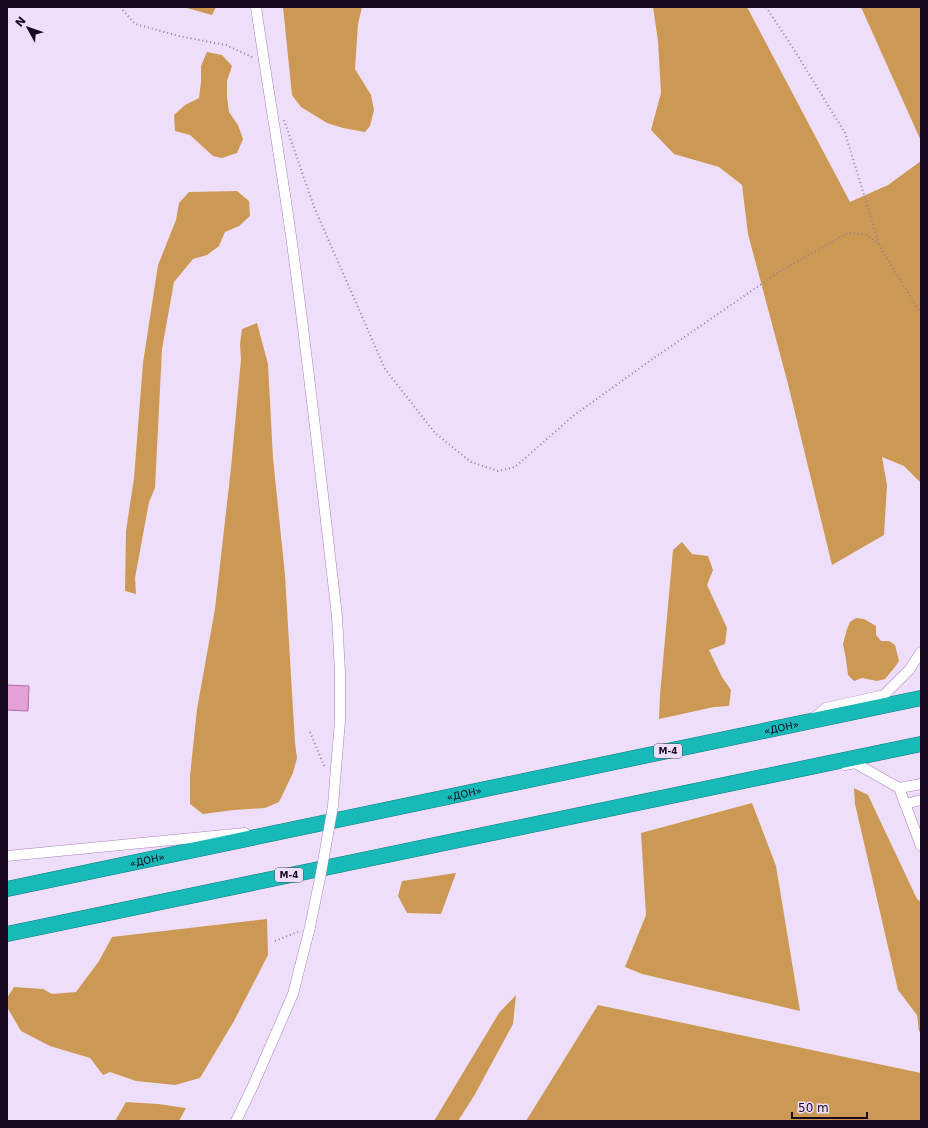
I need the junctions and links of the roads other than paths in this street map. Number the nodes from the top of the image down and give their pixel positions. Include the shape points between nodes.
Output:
1 (256, 7) edge
2 (921, 652) edge
3 (921, 698) edge
4 (808, 722) junction
5 (921, 744) edge
6 (760, 777) junction
7 (921, 784) edge
8 (899, 788) junction
9 (921, 800) edge
10 (905, 804) junction
11 (917, 826) edge
12 (301, 828) junction
13 (921, 846) edge
14 (7, 856) edge
15 (7, 889) edge
16 (7, 934) edge
17 (236, 1121) edge

1 - 17 street, bridge via 294,257 337,616 340,721 333,806 310,928 293,994
2 - 4 street via 884,695 826,708
3 - 4 highway, «ДОН» / М-4
4 - 12 highway, «ДОН» / М-4
5 - 6 highway, М-4
6 - 8 street via 777,779 855,763
6 - 16 highway, М-4
7 - 8 street
8 - 10 street
9 - 10 street
10 - 11 street
11 - 13 street
12 - 14 street
12 - 15 highway, «ДОН» / М-4

